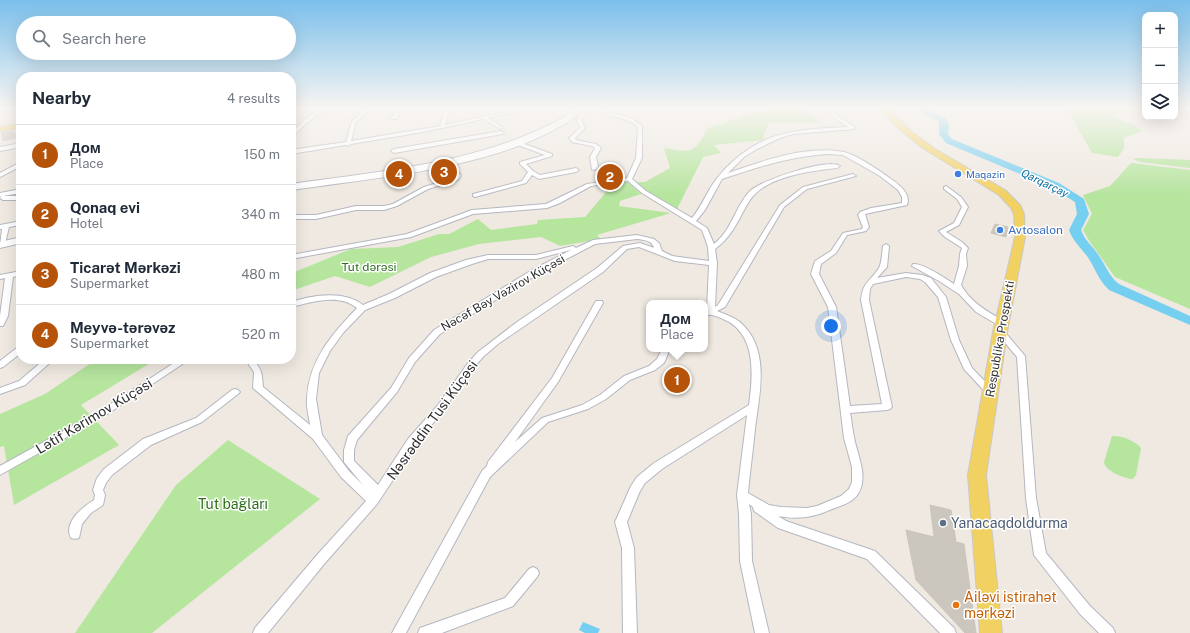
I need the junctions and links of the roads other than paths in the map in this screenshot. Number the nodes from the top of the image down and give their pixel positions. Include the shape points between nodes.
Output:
1 (350, 137) edge
2 (442, 137) edge
3 (535, 137) edge
4 (574, 137) edge
5 (640, 137) edge
6 (780, 137) edge
7 (914, 137) edge
8 (429, 138) junction
9 (517, 143) junction
10 (348, 144) junction
11 (16, 146) edge
12 (0, 149) edge
13 (296, 151) edge
14 (394, 151) dead end
15 (449, 162) junction
16 (837, 166) dead end
17 (16, 167) edge
18 (576, 170) dead end
19 (594, 170) dead end
20 (531, 172) junction
21 (0, 176) edge
22 (853, 176) dead end
23 (720, 178) junction
24 (629, 179) junction
25 (296, 186) edge
26 (946, 188) dead end
27 (16, 192) edge
28 (0, 195) edge
29 (474, 195) dead end
30 (0, 198) edge
31 (16, 198) edge
32 (296, 217) edge
33 (693, 221) junction
34 (16, 224) edge
35 (3, 226) edge
36 (16, 241) edge
37 (593, 242) junction
38 (1, 245) edge
39 (886, 246) dead end
40 (711, 249) junction
41 (659, 252) junction
42 (296, 256) edge
43 (713, 263) junction
44 (916, 266) dead end
45 (16, 274) edge
46 (9, 276) junction
47 (0, 278) edge
48 (870, 282) junction
49 (961, 292) junction
50 (296, 303) edge
51 (599, 303) dead end
52 (362, 308) junction
53 (708, 312) edge
54 (0, 324) edge
55 (1000, 327) junction
56 (665, 352) edge
57 (16, 353) edge
58 (44, 364) edge
59 (178, 364) edge
60 (252, 364) edge
61 (0, 365) edge
62 (0, 391) edge
63 (235, 392) dead end
64 (991, 393) junction
65 (754, 406) junction
66 (847, 410) junction
67 (316, 436) junction
68 (0, 471) edge
69 (486, 474) junction
70 (379, 492) junction
71 (742, 495) junction
72 (373, 501) junction
73 (75, 534) dead end
74 (533, 574) dead end
75 (260, 633) edge
76 (399, 633) edge
77 (425, 633) edge
78 (630, 633) edge
79 (762, 633) edge
80 (949, 633) edge
81 (991, 633) edge
82 (1108, 633) edge

1 - 10 street
2 - 8 street
3 - 9 main road
4 - 19 street via 574,141 598,148 593,157
5 - 24 street via 639,158
6 - 23 street via 742,156
7 - 55 main road, Respublika Prospekti via 940,156 994,188 1015,206 1020,222 1020,237
8 - 10 street
8 - 14 street
9 - 15 main road
9 - 20 street via 550,155 522,163
10 - 13 street
11 - 12 street
15 - 25 main road
15 - 32 street via 458,176 456,179 426,188 384,208 356,208 322,216
16 - 40 street via 812,168 758,187 749,197 722,242
17 - 21 street
18 - 20 street via 539,177
20 - 29 street via 524,182
22 - 53 street via 805,188 782,206 721,307
23 - 33 street
23 - 66 street via 781,160 820,152 837,152 888,178 904,194 905,204 862,213 866,227 864,230 845,234 834,252 818,263 815,274 832,307
24 - 33 street via 644,192
24 - 42 street via 589,185 556,204 472,212 410,236
26 - 49 street via 959,198 965,207 957,224 942,231 944,235 965,248 957,285
27 - 28 street
30 - 31 street
33 - 40 street via 705,229 710,237
34 - 35 street
35 - 38 street
36 - 38 main road
37 - 41 street, Nəcəf Bəy Vəzirov Küçəsi via 643,238 656,243
37 - 52 street via 536,257 475,259 433,275
37 - 70 street, Nəcəf Bəy Vəzirov Küçəsi via 535,272 461,316 437,332 417,355 394,390 352,439 349,462
39 - 48 street via 883,267
40 - 43 street
41 - 43 street, Nəcəf Bəy Vəzirov Küçəsi via 682,260
41 - 70 street, Nəsrəddin Tusi Küçəsi via 640,245 625,247 600,270 495,342 470,365 441,407 412,442
43 - 53 street
44 - 49 street
45 - 46 street
46 - 47 street
46 - 54 street via 4,316
48 - 64 street via 906,275 928,280 942,297 955,340 968,369
48 - 66 street via 865,300 887,407
49 - 55 street
50 - 52 street via 314,298 331,297 356,303
51 - 69 street via 555,380
52 - 67 street via 340,331 315,373 311,399
53 - 65 street via 735,322 750,341 757,368
55 - 64 main road, Respublika Prospekti
55 - 82 street via 1021,356 1031,498 1040,555 1085,610
56 - 69 street via 661,361 652,368 627,378 604,397 585,407 545,420
57 - 61 street
58 - 62 street via 22,383
59 - 68 street, Lətif Kərimov Küçəsi via 103,413
60 - 67 street via 258,372 258,388
63 - 73 street via 199,420 147,442 108,472 98,490 99,502 87,510 77,522
64 - 81 main road, Respublika Prospekti via 977,475
65 - 71 street
65 - 78 street via 658,466 641,480 635,490 621,522 628,548
66 - 71 street via 857,467 854,492 832,505 807,513 767,509
67 - 72 street via 345,474
69 - 76 street
70 - 72 street, Nəsrəddin Tusi Küçəsi
71 - 79 street via 746,561
71 - 80 street via 782,525 872,555
72 - 75 street, Nəsrəddin Tusi Küçəsi
74 - 77 street via 509,602

